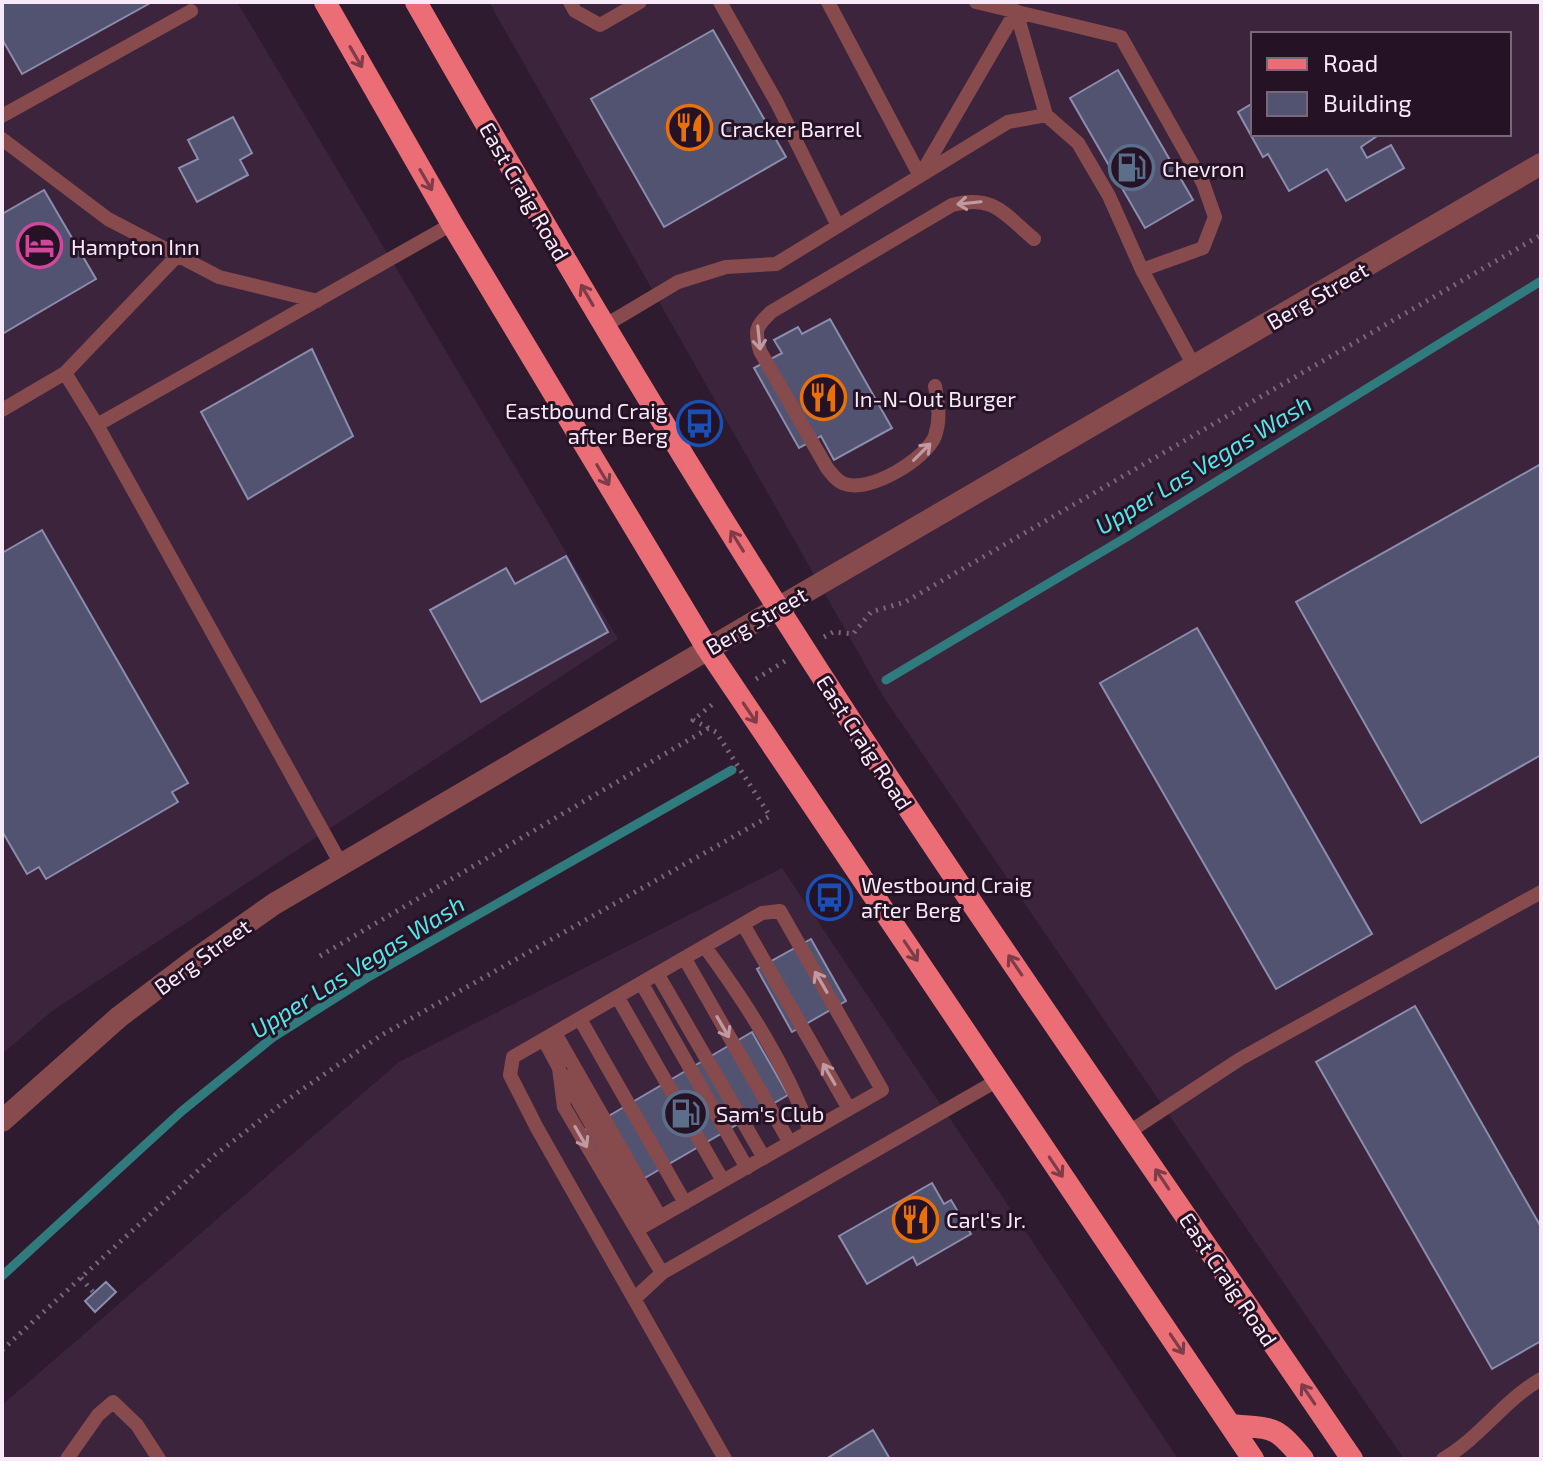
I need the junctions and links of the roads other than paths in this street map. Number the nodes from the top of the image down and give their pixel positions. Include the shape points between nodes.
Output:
1 (325, 2) edge
2 (416, 2) edge
3 (570, 2) edge
4 (640, 2) edge
5 (720, 2) edge
6 (828, 2) edge
7 (976, 2) edge
8 (191, 11) dead end
9 (1016, 11) junction
10 (1046, 115) junction
11 (2, 116) edge
12 (2, 139) edge
13 (1541, 164) edge
14 (920, 176) junction
15 (452, 224) junction
16 (838, 226) junction
17 (1034, 239) dead end
18 (178, 255) junction
19 (1142, 270) junction
20 (317, 301) junction
21 (604, 326) junction
22 (1194, 366) junction
23 (65, 373) junction
24 (935, 386) dead end
25 (2, 410) edge
26 (97, 425) junction
27 (778, 608) junction
28 (707, 648) junction
29 (341, 864) junction
30 (1541, 892) edge
31 (743, 924) junction
32 (705, 947) junction
33 (685, 959) junction
34 (658, 975) junction
35 (642, 984) junction
36 (618, 998) junction
37 (580, 1019) junction
38 (550, 1037) junction
39 (998, 1080) junction
40 (849, 1109) junction
41 (2, 1121) edge
42 (813, 1130) junction
43 (1129, 1132) junction
44 (790, 1143) junction
45 (764, 1158) junction
46 (747, 1168) junction
47 (723, 1181) junction
48 (685, 1203) junction
49 (649, 1223) junction
50 (662, 1273) junction
51 (634, 1299) junction
52 (1541, 1379) edge
53 (1230, 1425) junction
54 (67, 1459) edge
55 (159, 1459) edge
56 (725, 1459) edge
57 (1253, 1459) edge
58 (1303, 1459) edge
59 (1352, 1459) edge
60 (1443, 1459) edge

1 -> 15 main road
21 -> 2 main road, East Craig Road
3 - 4 lane via 575,11 600,25
5 - 16 lane
6 - 14 lane
7 - 9 lane
8 - 11 lane
9 - 10 lane
9 - 14 lane
9 - 19 lane via 1121,37 1203,183 1215,217 1203,248
10 - 14 lane via 1008,122
10 - 19 lane via 1078,143
12 - 18 lane via 108,219
13 - 22 street, Berg Street
14 - 16 lane
15 - 20 lane
15 -> 28 main road
16 - 21 lane via 776,264 726,267 678,282
17 -> 24 lane via 990,204 952,205 771,312 758,325 760,351 827,468 848,486 872,484 920,457 934,439 940,416
18 - 20 lane via 219,277
18 - 23 lane
19 - 22 lane
20 - 26 lane
27 -> 21 main road, East Craig Road
22 - 27 street, Berg Street
23 - 25 lane
23 - 26 lane
26 - 29 lane
27 - 28 street, Berg Street
43 -> 27 main road, East Craig Road
28 - 29 street, Berg Street
28 -> 39 main road
29 - 41 street, Berg Street via 153,990
30 - 43 lane via 1240,1059
31 - 32 lane
40 -> 31 lane
40 -> 31 lane via 882,1090 780,911 762,913
32 - 33 lane
32 - 42 lane via 737,990
33 - 34 lane
33 -> 44 lane
34 - 35 lane
34 - 45 lane
35 - 36 lane
35 - 46 lane
36 - 37 lane
36 - 47 lane
37 - 38 lane
37 - 48 lane
38 - 49 lane
38 -> 49 lane via 564,1107 619,1204
38 - 51 lane via 513,1057 510,1075
39 - 50 lane
39 -> 53 main road
40 - 42 lane
42 - 44 lane
59 -> 43 main road, East Craig Road
44 - 45 lane
45 - 46 lane
46 - 47 lane
47 - 48 lane
48 - 49 lane
49 - 50 lane
50 - 51 lane
51 - 56 lane
52 - 60 lane
53 - 57 main road
53 - 58 main road via 1274,1429
54 - 55 lane via 113,1402 137,1425

